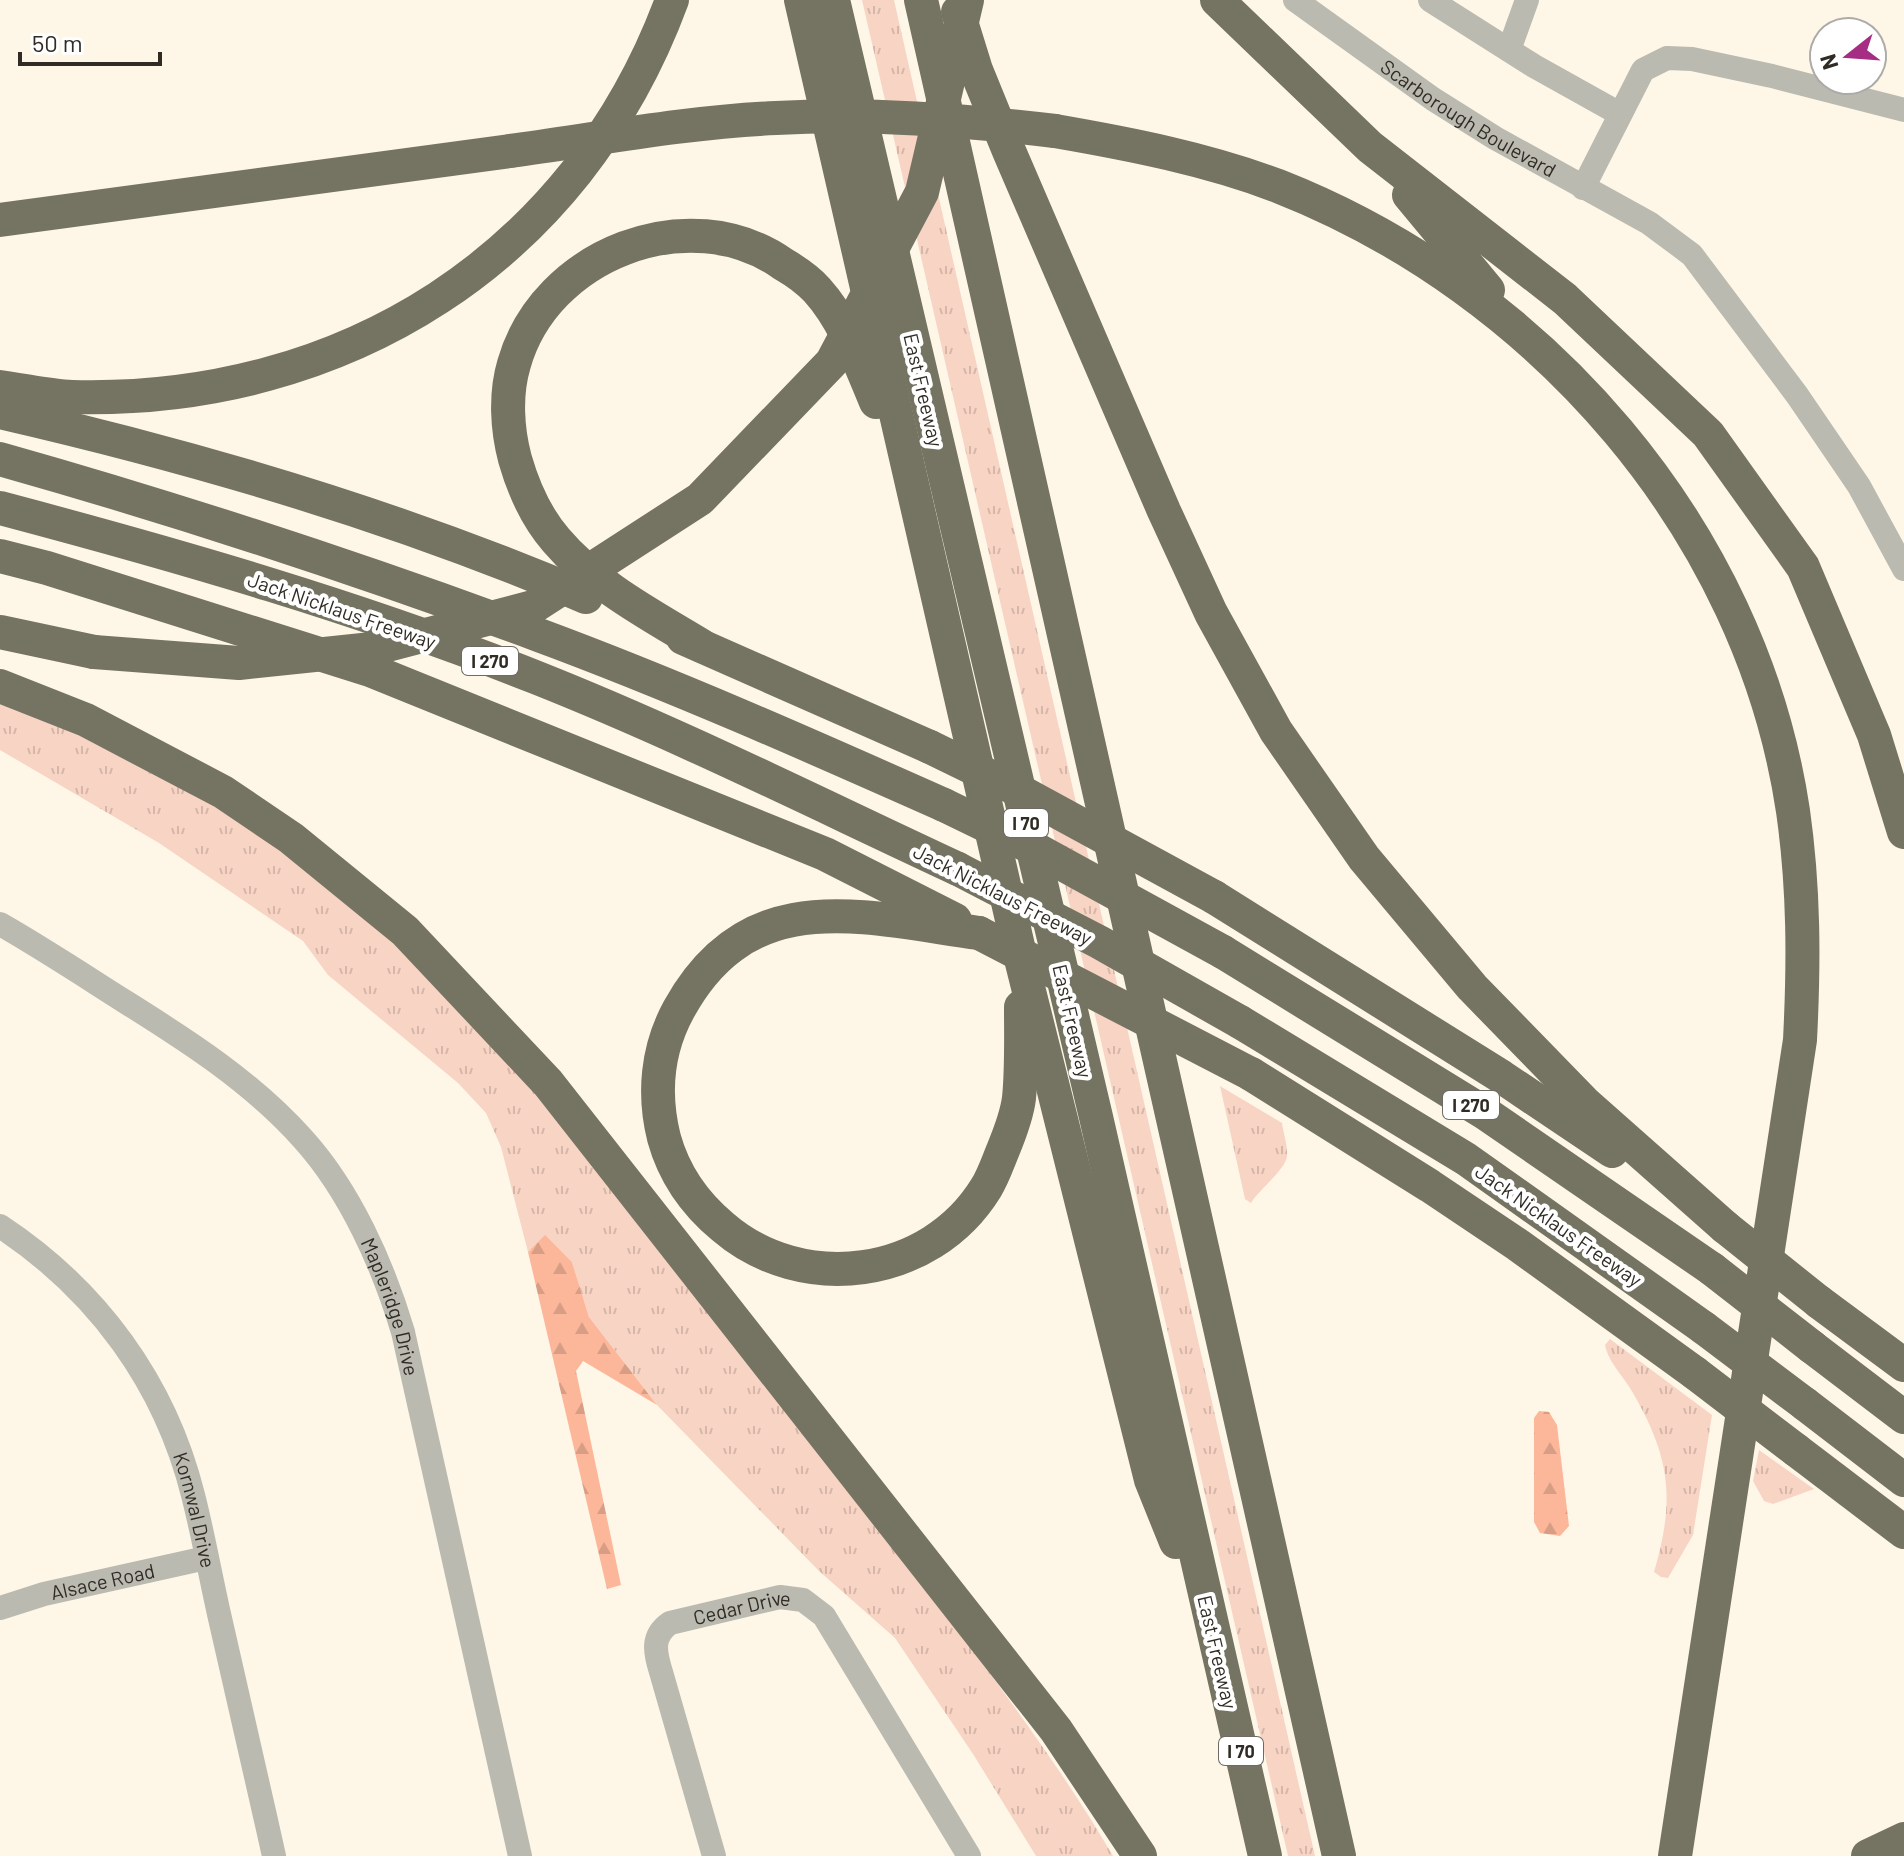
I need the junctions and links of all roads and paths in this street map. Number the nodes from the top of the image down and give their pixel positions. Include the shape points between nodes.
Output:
1 (672, 0) edge
2 (801, 0) edge
3 (833, 0) edge
4 (921, 0) edge
5 (954, 0) edge
6 (967, 0) edge
7 (1217, 0) edge
8 (1295, 0) edge
9 (1430, 0) edge
10 (1527, 0) edge
11 (1509, 50) junction
12 (1904, 110) edge
13 (1620, 114) junction
14 (1370, 147) junction
15 (1583, 188) junction
16 (0, 220) edge
17 (1529, 339) junction
18 (0, 387) edge
19 (0, 412) edge
20 (0, 459) edge
21 (0, 508) edge
22 (925, 546) junction
23 (0, 556) edge
24 (1904, 569) edge
25 (0, 632) edge
26 (702, 646) junction
27 (0, 686) edge
28 (1904, 832) edge
29 (0, 924) edge
30 (979, 933) junction
31 (1021, 959) junction
32 (0, 1226) edge
33 (1725, 1227) junction
34 (1904, 1365) edge
35 (1904, 1417) edge
36 (1904, 1480) edge
37 (1904, 1532) edge
38 (206, 1558) junction
39 (0, 1608) edge
40 (1217, 1647) junction
41 (1904, 1839) edge
42 (274, 1856) edge
43 (520, 1856) edge
44 (714, 1856) edge
45 (969, 1856) edge
46 (1140, 1856) edge
47 (1265, 1856) edge
48 (1339, 1856) edge
49 (1675, 1856) edge
50 (1868, 1856) edge

1 - 18 highway via 636,83 576,173 483,268 406,319 289,370 216,387 70,397
2 - 22 highway
3 - 40 highway, East Freeway / I 70
4 - 48 highway
5 - 33 highway via 992,110 1164,511 1211,613 1276,731 1364,858 1472,987 1586,1104
6 - 25 highway, bridge via 922,192 839,349 700,499 533,607 372,649 239,663 94,652
7 - 14 highway
8 - 15 street, Scarborough Boulevard via 1433,99
9 - 11 street
10 - 11 street
11 - 13 street
12 - 13 street via 1772,76 1667,58 1643,70
13 - 15 street
14 - 17 highway
14 - 28 highway via 1565,299 1708,434 1803,567 1874,735
15 - 24 street, Scarborough Boulevard via 1649,223 1692,255 1859,486
16 - 17 highway, bridge via 772,118 979,122 1166,153 1277,186 1394,242 1463,286
17 - 49 highway via 1629,443 1675,507 1722,591 1766,701 1781,755 1802,883 1800,1040
19 - 26 highway via 326,499 546,580
20 - 35 highway, Jack Nicklaus Freeway / I 270, bridge via 225,526 537,635 944,805 1049,857 1223,952 1485,1113 1712,1269
21 - 36 highway, Jack Nicklaus Freeway / I 270, bridge via 220,568 532,676 958,869 1240,1022 1466,1159 1704,1328
22 - 26 highway via 853,347 816,289 776,258 722,237 684,235 616,251 559,289 531,323 513,364 508,396 512,447 528,494 555,540 625,601
22 - 31 highway
23 - 30 highway via 370,670 825,854
26 - 33 highway, bridge via 1012,787 1214,897 1502,1077
27 - 46 highway via 86,720 223,792 291,838 405,931 548,1083 1056,1730
29 - 43 street, Mapleridge Drive via 207,1053 255,1094 303,1139 376,1253 403,1332
30 - 31 highway via 854,915 805,917 744,937 705,970 671,1025 661,1058 658,1106 678,1175 711,1217 759,1253 832,1270 890,1262 946,1232 986,1188 1019,1099
30 - 37 highway, bridge via 1251,1074 1480,1220 1695,1373
31 - 40 highway via 1151,1480
32 - 38 street, Kornwal Drive via 74,1285 126,1345 176,1443
33 - 34 highway, bridge
38 - 39 street, Alsace Road
38 - 42 street, Kornwal Drive
40 - 47 highway, East Freeway / I 70
41 - 50 highway
44 - 45 street, Cedar Drive via 655,1643 670,1623 780,1597 803,1600 824,1616

